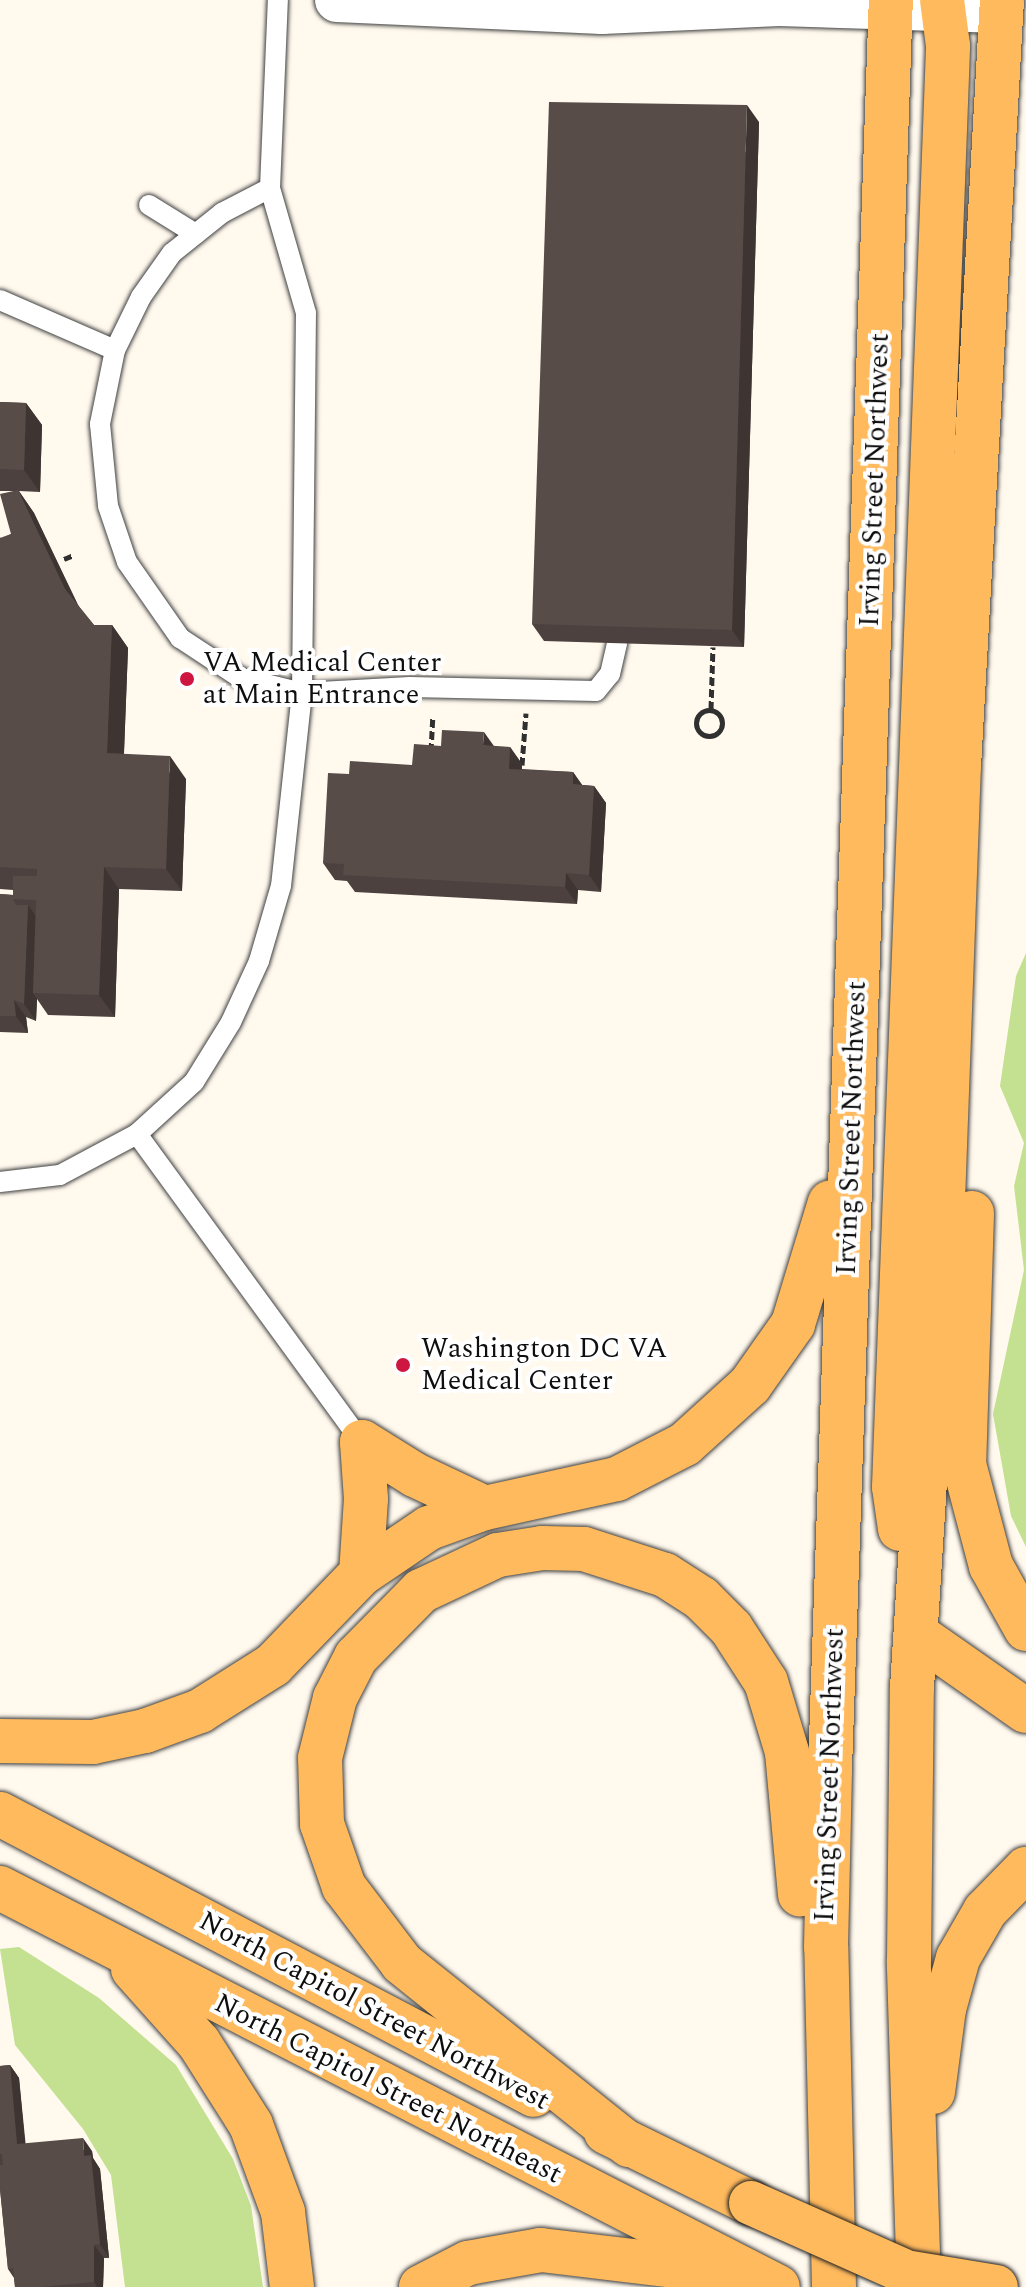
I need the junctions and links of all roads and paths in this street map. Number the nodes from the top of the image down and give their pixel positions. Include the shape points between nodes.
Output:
1 (278, 0) edge
2 (337, 0) edge
3 (891, 4) edge
4 (944, 5) edge
5 (1001, 6) edge
6 (270, 188) junction
7 (149, 205) dead end
8 (196, 234) junction
9 (5, 306) edge
10 (115, 350) junction
11 (74, 555) dead end
12 (64, 559) dead end
13 (617, 643) edge
14 (713, 647) edge
15 (302, 693) junction
16 (711, 709) junction
17 (526, 712) dead end
18 (433, 716) dead end
19 (430, 761) edge
20 (522, 765) dead end
21 (954, 946) junction
22 (853, 1106) junction
23 (137, 1134) junction
24 (0, 1182) edge
25 (362, 1442) junction
26 (485, 1508) junction
27 (361, 1574) junction
28 (919, 1584) junction
29 (1026, 1629) edge
30 (916, 1634) junction
31 (1026, 1711) edge
32 (0, 1741) edge
33 (0, 1814) edge
34 (1026, 1869) edge
35 (0, 1888) edge
36 (112, 1947) junction
37 (828, 2143) junction
38 (629, 2145) junction
39 (916, 2217) junction
40 (833, 2271) edge
41 (766, 2282) edge
42 (921, 2282) edge
43 (292, 2287) edge
44 (421, 2287) edge
45 (996, 2287) edge

1 - 6 lane
2 - 3 street via 602,12
3 - 4 street
3 - 22 main road, Irving Street Northwest
4 - 5 street
4 - 28 main road via 908,1215 894,1487 901,1533
5 - 21 main road
6 - 8 lane
6 - 15 lane via 306,313
7 - 8 lane
8 - 10 lane via 172,253 148,286
9 - 10 lane
10 - 15 lane via 100,424 108,506 127,562 180,638 241,678
11 - 12 path
13 - 15 lane via 610,674 596,691 410,687
14 - 16 path
15 - 23 lane via 281,886 259,961 231,1022 194,1082
16 - 16 path via 702,711 695,722 704,735 713,736 722,727 719,714
17 - 20 path
18 - 19 path
21 - 28 main road
21 - 29 main road via 970,996 978,1066 964,1464 991,1566
22 - 26 main road via 801,1306 750,1385 708,1427 639,1470 593,1487
22 - 37 main road, Irving Street Northwest via 828,1815
23 - 24 lane via 60,1175
23 - 25 lane
25 - 26 main road via 415,1475
25 - 27 main road via 366,1499
26 - 27 main road via 429,1528
27 - 32 main road via 273,1665 200,1711 93,1742
28 - 30 main road
30 - 31 main road
30 - 39 main road via 909,1882
33 - 38 main road, North Capitol Street Northwest
34 - 39 main road via 985,1911 950,1981
35 - 36 main road, North Capitol Street Northeast
36 - 41 main road, North Capitol Street Northeast
36 - 43 main road via 199,2043 251,2125 283,2212
37 - 38 main road via 802,2061 797,1825 789,1765 776,1709 756,1663 701,1598 646,1566 584,1549 518,1550 479,1561 421,1591 356,1657 335,1698 324,1737 322,1824 344,1887 382,1943 443,1999
37 - 40 main road, Irving Street Northwest
38 - 42 main road, North Capitol Street Northwest, bridge
39 - 42 main road
41 - 44 main road via 541,2250 468,2263
42 - 45 main road, North Capitol Street Northwest, bridge

